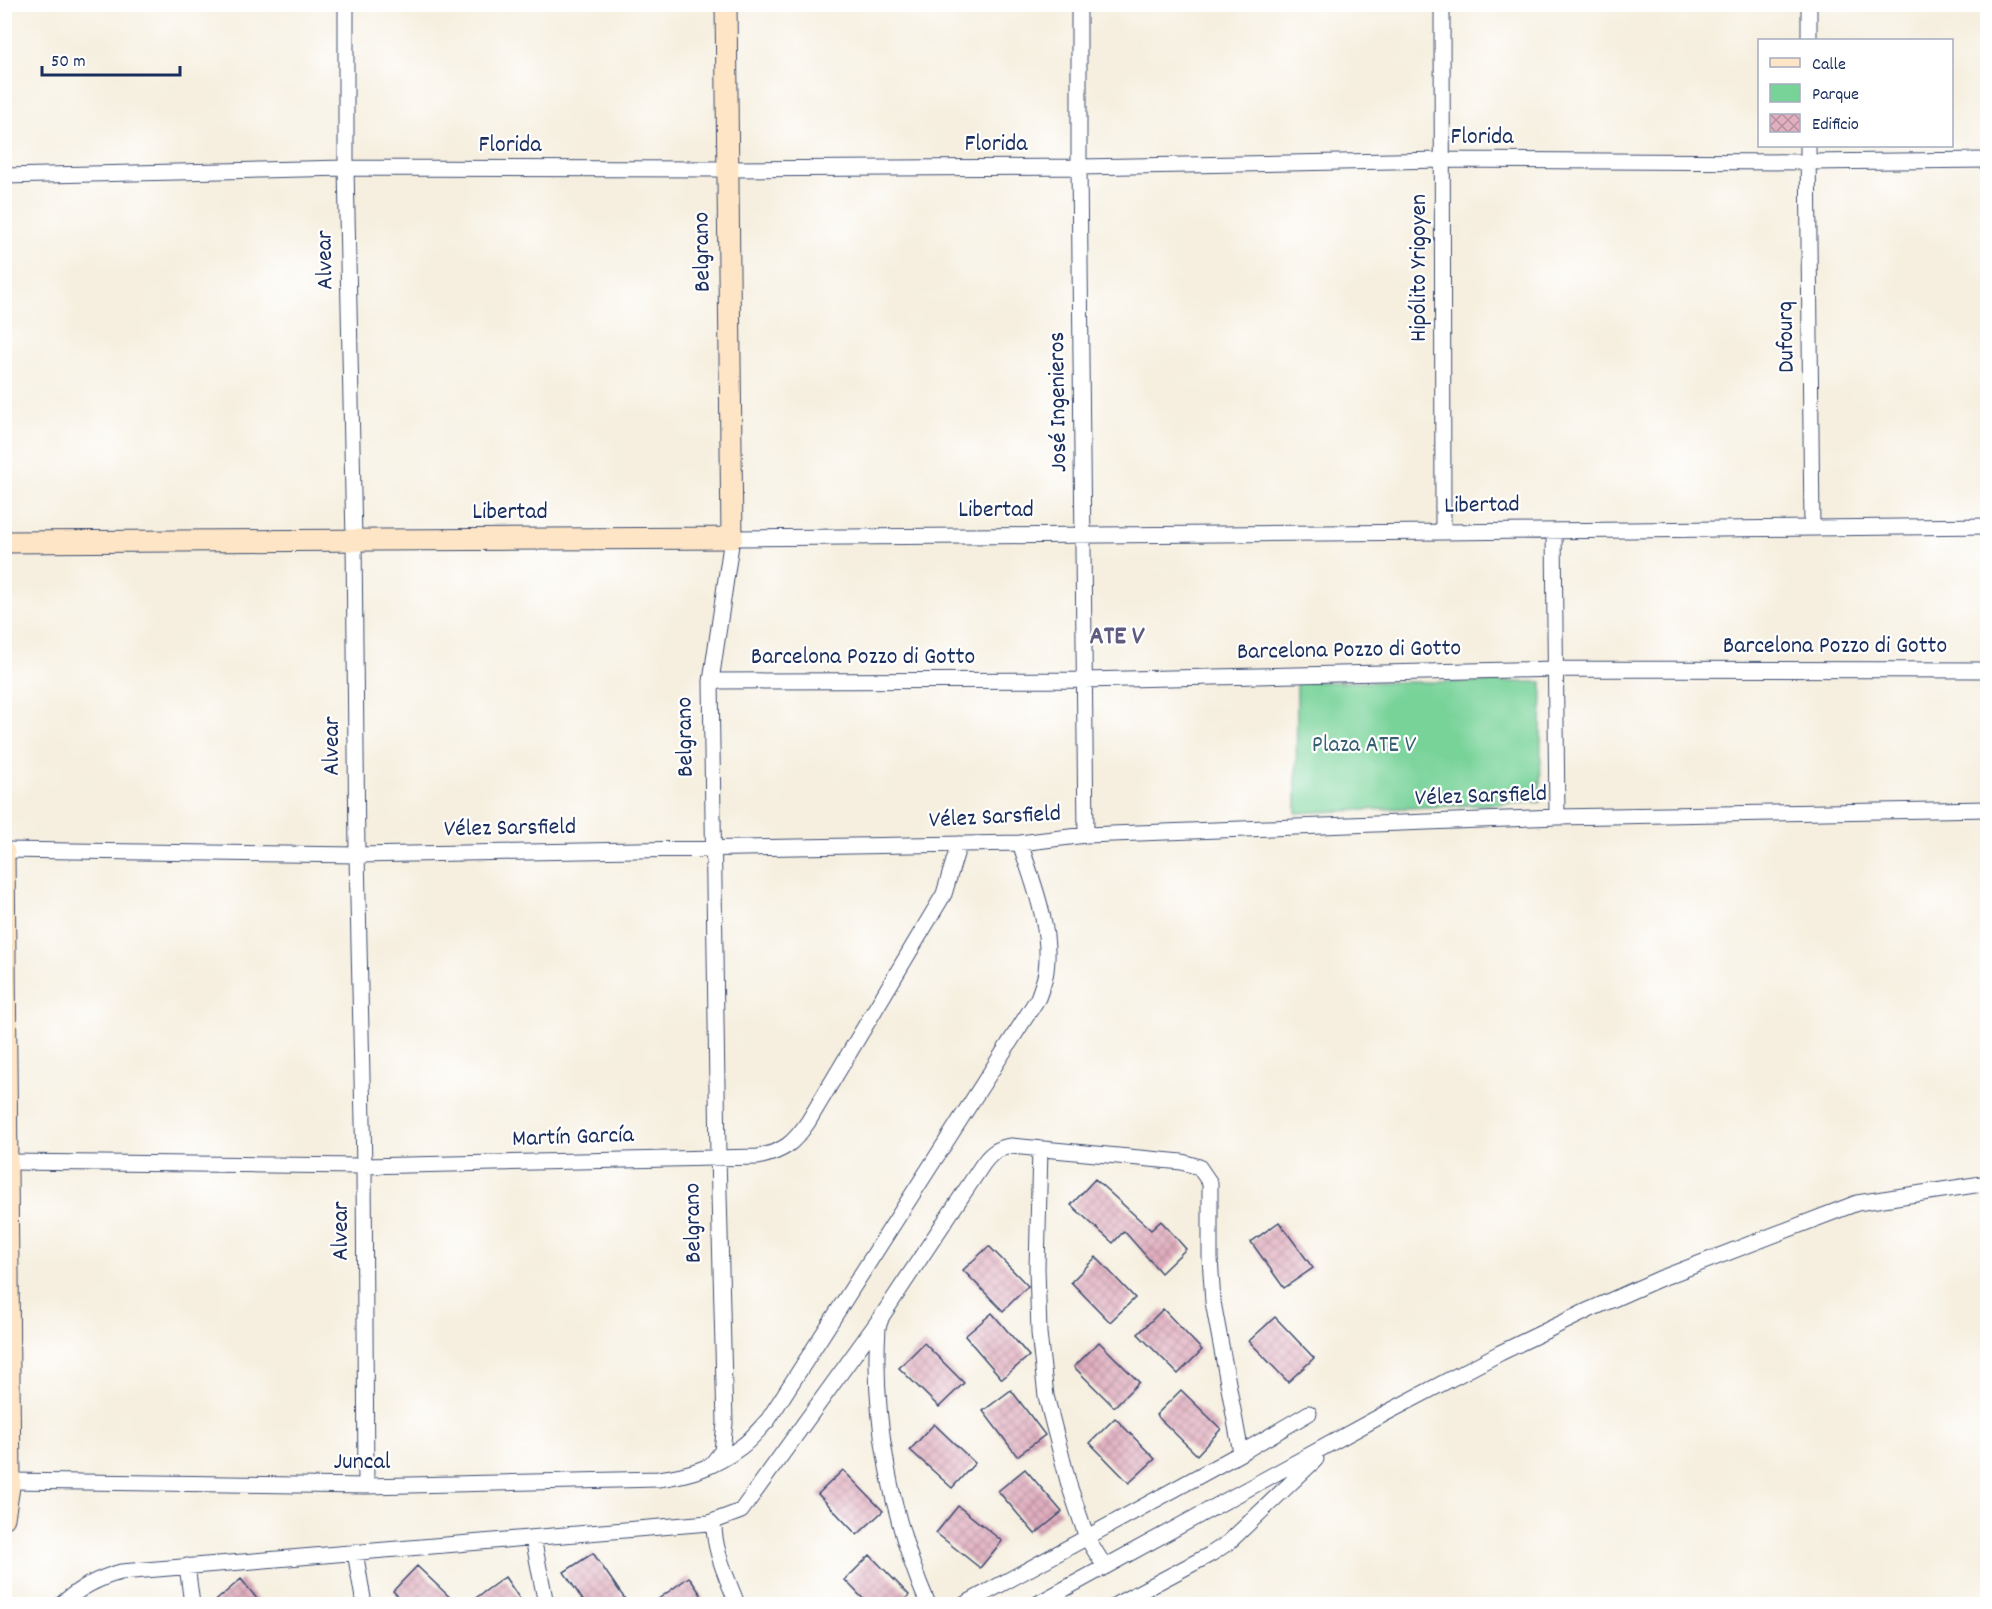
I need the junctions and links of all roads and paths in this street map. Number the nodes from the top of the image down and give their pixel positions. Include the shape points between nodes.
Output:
1 (346, 4) edge
2 (726, 4) edge
3 (1079, 4) edge
4 (1442, 4) edge
5 (1809, 4) edge
6 (1809, 39) edge
7 (1808, 147) edge
8 (1443, 160) junction
9 (1988, 160) edge
10 (1808, 162) junction
11 (1079, 166) junction
12 (346, 168) junction
13 (728, 169) junction
14 (4, 176) edge
15 (1988, 526) edge
16 (1812, 528) junction
17 (1554, 531) junction
18 (1443, 532) junction
19 (1083, 536) junction
20 (732, 538) junction
21 (354, 540) junction
22 (4, 543) edge
23 (1556, 669) junction
24 (1988, 670) edge
25 (1083, 680) junction
26 (711, 681) junction
27 (1988, 809) edge
28 (1557, 817) junction
29 (1086, 835) junction
30 (1020, 843) junction
31 (959, 844) junction
32 (713, 848) junction
33 (4, 851) edge
34 (357, 855) junction
35 (1040, 1149) junction
36 (718, 1156) junction
37 (8, 1162) junction
38 (364, 1166) junction
39 (1988, 1183) edge
40 (882, 1316) junction
41 (1309, 1413) dead end
42 (1333, 1444) junction
43 (1241, 1453) junction
44 (711, 1465) junction
45 (10, 1481) junction
46 (366, 1486) junction
47 (4, 1518) edge
48 (714, 1521) junction
49 (533, 1538) junction
50 (1087, 1538) junction
51 (355, 1552) junction
52 (187, 1566) junction
53 (1105, 1567) junction
54 (63, 1605) edge
55 (192, 1605) edge
56 (364, 1605) edge
57 (546, 1605) edge
58 (737, 1605) edge
59 (928, 1605) edge
60 (965, 1605) edge
61 (1036, 1605) edge
62 (1117, 1605) edge

1 - 12 street, Alvear
2 - 13 main road, Belgrano
3 - 11 street, José Ingenieros
4 - 8 street, Hipólito Yrigoyen
5 - 6 street
7 - 10 street, Dufourq
8 - 10 street, Florida
8 - 11 street, Florida
8 - 18 street, Hipólito Yrigoyen
9 - 10 street, Florida
10 - 16 street, Dufourq
11 - 13 street, Florida
11 - 19 street, José Ingenieros
12 - 13 street, Florida
12 - 14 street, Florida
12 - 21 street, Alvear
13 - 20 main road, Belgrano
15 - 16 street, Libertad
16 - 17 street, Libertad
17 - 18 street, Libertad
17 - 23 street
18 - 19 street, Libertad
19 - 20 street, Libertad
19 - 25 street, José Ingenieros
20 - 21 main road, Libertad
20 - 26 street, Belgrano
21 - 22 main road, Libertad
21 - 34 street, Alvear
23 - 24 street, Barcelona Pozzo di Gotto
23 - 25 street, Barcelona Pozzo di Gotto
23 - 28 street
25 - 26 street, Barcelona Pozzo di Gotto
25 - 29 street, José Ingenieros
26 - 32 street, Belgrano
27 - 28 street, Vélez Sarsfield
28 - 29 street, Vélez Sarsfield
29 - 30 street, Vélez Sarsfield
30 - 31 street, Vélez Sarsfield
30 - 44 street, Juncal via 1041,907 1047,952 1046,973 1038,998 768,1420 742,1447
31 - 32 street, Vélez Sarsfield
31 - 36 street, Martín García via 944,894 798,1136 779,1152 758,1157
32 - 34 street, Vélez Sarsfield
32 - 36 street, Belgrano
33 - 34 street, Vélez Sarsfield
33 - 37 main road
34 - 38 street, Alvear
35 - 40 street via 1011,1146 990,1154
35 - 43 street via 1182,1162 1199,1167 1210,1183 1213,1302
35 - 50 street via 1037,1268 1046,1396
36 - 38 street, Martín García
36 - 44 street, Belgrano via 725,1423 722,1451
37 - 38 street, Martín García
37 - 45 main road
38 - 46 street, Alvear
39 - 42 street via 1857,1203 1659,1279 1500,1353
40 - 48 street via 741,1511
40 - 59 street via 878,1334 879,1401 885,1450 904,1539
41 - 43 street
42 - 53 street
42 - 62 street via 1229,1542
43 - 50 street
44 - 46 street, Juncal via 688,1475 658,1479
45 - 46 street, Juncal
45 - 47 main road
48 - 49 street
48 - 58 street via 715,1542
49 - 51 street
49 - 57 street
50 - 53 street
50 - 60 street
51 - 52 street
51 - 56 street
52 - 54 street via 103,1577 80,1589
52 - 55 street
53 - 61 street

